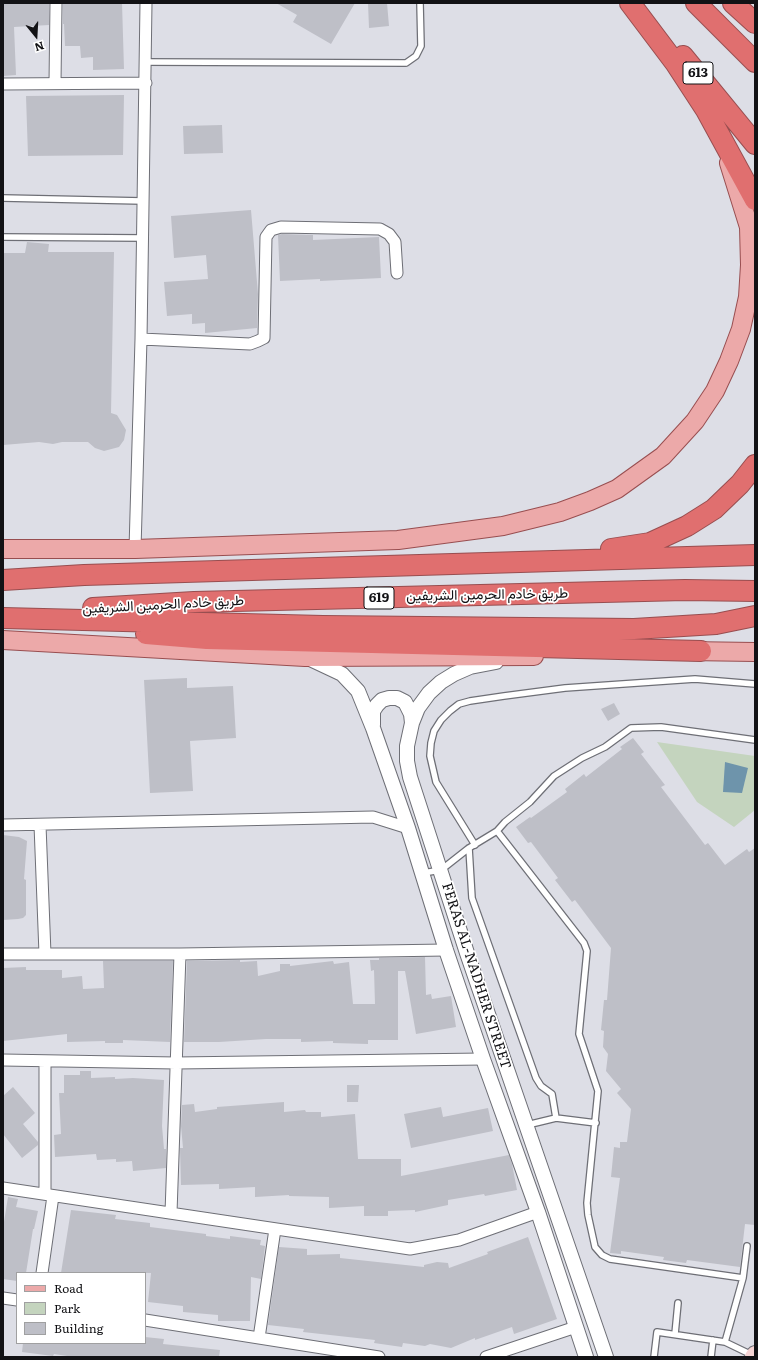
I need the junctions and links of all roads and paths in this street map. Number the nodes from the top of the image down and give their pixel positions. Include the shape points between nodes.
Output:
1 (56, 3) edge
2 (146, 3) edge
3 (420, 3) edge
4 (630, 3) edge
5 (638, 3) edge
6 (696, 3) edge
7 (732, 3) edge
8 (755, 23) edge
9 (146, 62) junction
10 (755, 62) edge
11 (55, 83) junction
12 (146, 83) junction
13 (3, 84) edge
14 (720, 136) junction
15 (755, 144) edge
16 (3, 198) edge
17 (755, 200) edge
18 (143, 201) junction
19 (3, 237) edge
20 (143, 238) junction
21 (396, 272) dead end
22 (141, 339) junction
23 (755, 465) edge
24 (3, 549) edge
25 (135, 549) junction
26 (755, 555) edge
27 (492, 563) junction
28 (3, 566) edge
29 (84, 575) junction
30 (3, 580) edge
31 (755, 591) edge
32 (3, 614) edge
33 (755, 616) edge
34 (3, 618) edge
35 (3, 621) edge
36 (3, 640) edge
37 (701, 651) junction
38 (755, 652) edge
39 (523, 656) junction
40 (305, 657) junction
41 (755, 684) edge
42 (412, 723) junction
43 (373, 728) junction
44 (755, 740) edge
45 (3, 825) edge
46 (40, 825) junction
47 (408, 828) junction
48 (497, 831) junction
49 (472, 847) junction
50 (441, 870) junction
51 (423, 873) junction
52 (446, 950) junction
53 (3, 954) edge
54 (45, 954) junction
55 (180, 954) junction
56 (483, 1059) junction
57 (3, 1060) edge
58 (45, 1061) junction
59 (176, 1063) junction
60 (556, 1118) junction
61 (596, 1123) junction
62 (527, 1125) junction
63 (3, 1188) edge
64 (49, 1195) junction
65 (538, 1212) junction
66 (171, 1213) junction
67 (275, 1229) junction
68 (747, 1246) dead end
69 (42, 1272) edge
70 (743, 1278) junction
71 (3, 1298) edge
72 (16, 1300) edge
73 (678, 1304) dead end
74 (146, 1320) edge
75 (576, 1327) junction
76 (675, 1334) junction
77 (259, 1338) junction
78 (713, 1340) junction
79 (725, 1342) junction
80 (327, 1353) edge
81 (754, 1356) edge
82 (379, 1357) edge
83 (486, 1357) edge
84 (586, 1357) edge
85 (606, 1357) edge
86 (654, 1357) edge
87 (711, 1357) edge

1 - 11 street
2 - 9 street
3 - 9 lane via 421,46 416,56 406,63
4 - 14 highway via 676,64
5 - 15 highway, 613
6 - 10 highway
7 - 8 highway
9 - 12 street
11 - 12 street
11 - 13 street
12 - 18 street
14 - 17 highway
14 - 25 main road via 749,227 748,291 741,329 715,391 695,421 662,456 617,489 560,512 503,526 398,540
16 - 18 lane
18 - 20 street
19 - 20 lane
20 - 22 street
21 - 22 street via 395,242 389,234 380,229 281,227 271,230 266,236 264,338 250,344
22 - 25 street
23 - 27 highway via 714,509 687,526 650,543 590,553
24 - 25 main road
26 - 27 highway, 619
27 - 29 highway, 619
28 - 29 highway
29 - 30 highway, 619
31 - 32 highway, طريق خادم الحرمين الشريفين / 619 via 669,590 194,602
33 - 34 highway via 716,624 634,629 316,626
35 - 37 highway via 207,639
36 - 40 main road
37 - 38 main road
37 - 39 main road
39 - 40 main road
39 - 42 street, FERAS AL-NADHER STREET via 470,667 441,682 418,708
40 - 43 street, FERAS AL-NADHER STREET via 342,674 358,691
41 - 49 lane via 696,678 566,688 459,704 441,720 434,731 430,756 436,782
42 - 43 street via 410,708 405,702 389,698 376,705 373,711
42 - 50 street, FERAS AL-NADHER STREET via 407,746 410,777
43 - 47 street, FERAS AL-NADHER STREET
44 - 48 lane via 660,727 631,728 605,747 554,776 530,802
45 - 46 street
46 - 47 street via 372,817
46 - 54 street
47 - 51 street, FERAS AL-NADHER STREET
48 - 49 lane
48 - 61 lane via 586,947 588,955 579,1034 598,1091
49 - 50 lane
49 - 60 lane via 472,898 536,1078 541,1086 552,1094
50 - 51 lane
50 - 62 street, FERAS AL-NADHER STREET
51 - 52 street, FERAS AL-NADHER STREET
52 - 55 street
52 - 56 street, FERAS AL-NADHER STREET
53 - 54 street
54 - 55 street
55 - 59 street
56 - 59 street
56 - 65 street, FERAS AL-NADHER STREET
57 - 58 street
58 - 59 street
58 - 64 street
59 - 66 street
60 - 61 lane
60 - 62 lane
61 - 70 lane via 587,1203 593,1241 598,1252 610,1259
62 - 85 street, FERAS AL-NADHER STREET
63 - 64 street
64 - 66 street
64 - 69 street
65 - 67 street via 459,1240 410,1249
65 - 75 street, FERAS AL-NADHER STREET
66 - 67 street
67 - 77 street
68 - 70 lane
70 - 79 lane
71 - 72 street
73 - 76 lane
74 - 77 street
75 - 83 street
75 - 84 street, FERAS AL-NADHER STREET
76 - 78 lane
76 - 86 lane via 657,1332
77 - 80 street
78 - 79 lane
78 - 87 lane
79 - 81 lane
80 - 82 street

